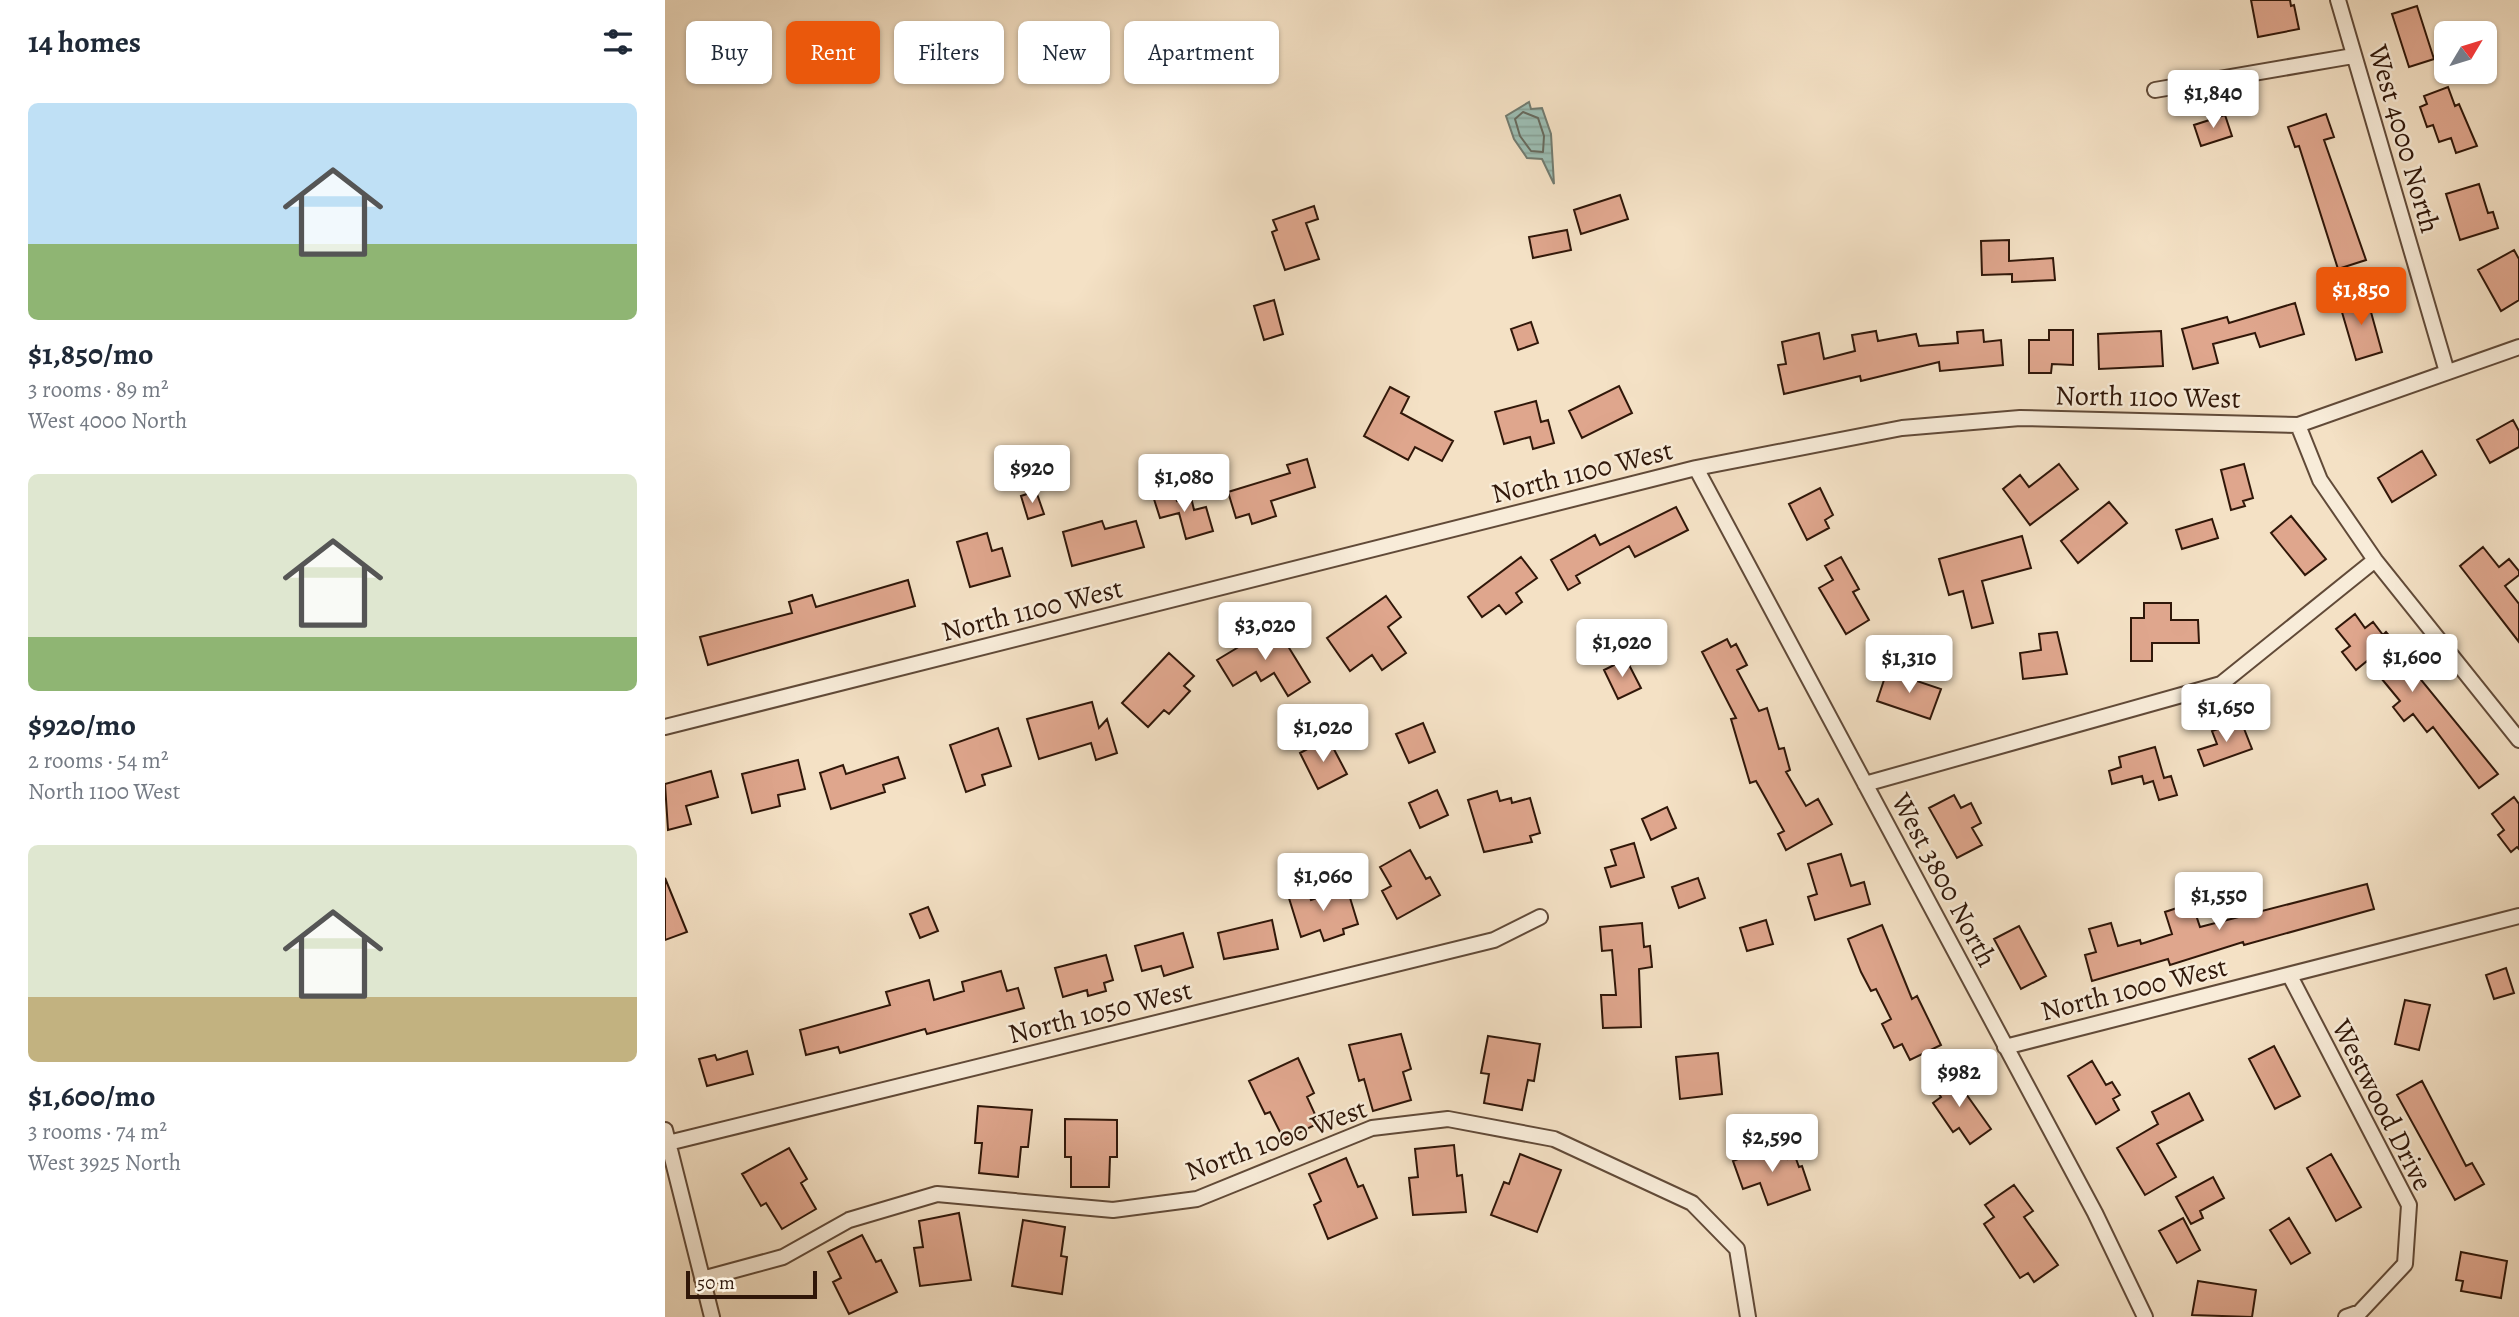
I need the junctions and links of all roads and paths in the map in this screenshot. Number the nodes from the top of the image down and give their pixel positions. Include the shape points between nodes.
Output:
1 (2338, 0) edge
2 (2353, 57) junction
3 (2155, 90) dead end
4 (2519, 347) edge
5 (2447, 372) junction
6 (2298, 425) junction
7 (1696, 468) junction
8 (2375, 560) junction
9 (665, 727) edge
10 (2519, 740) edge
11 (1865, 784) junction
12 (2519, 915) edge
13 (1540, 916) dead end
14 (2290, 976) junction
15 (2005, 1046) junction
16 (667, 1137) edge
17 (702, 1279) junction
18 (712, 1317) edge
19 (1748, 1317) edge
20 (2145, 1317) edge
21 (2346, 1317) edge

1 - 2 street, West 4000 North
2 - 3 street
2 - 5 street, West 4000 North
4 - 5 street, North 1100 West
5 - 6 street, North 1100 West
6 - 7 street, North 1100 West via 2020,418 1902,428
6 - 8 street via 2320,480
7 - 9 street, North 1100 West
7 - 11 street, West 3800 North
8 - 10 street
8 - 11 street via 2221,684
11 - 15 street, West 3800 North
12 - 14 street, North 1000 West
13 - 16 street, North 1050 West via 1494,940
14 - 15 street, North 1000 West
14 - 21 street, Westwood Drive via 2409,1205 2405,1264 2360,1312
15 - 20 street, West 3800 North
16 - 17 street
17 - 18 street
17 - 19 street, North 1000 West via 783,1257 849,1220 937,1194 1113,1210 1197,1199 1371,1128 1448,1119 1554,1139 1692,1203 1737,1249

